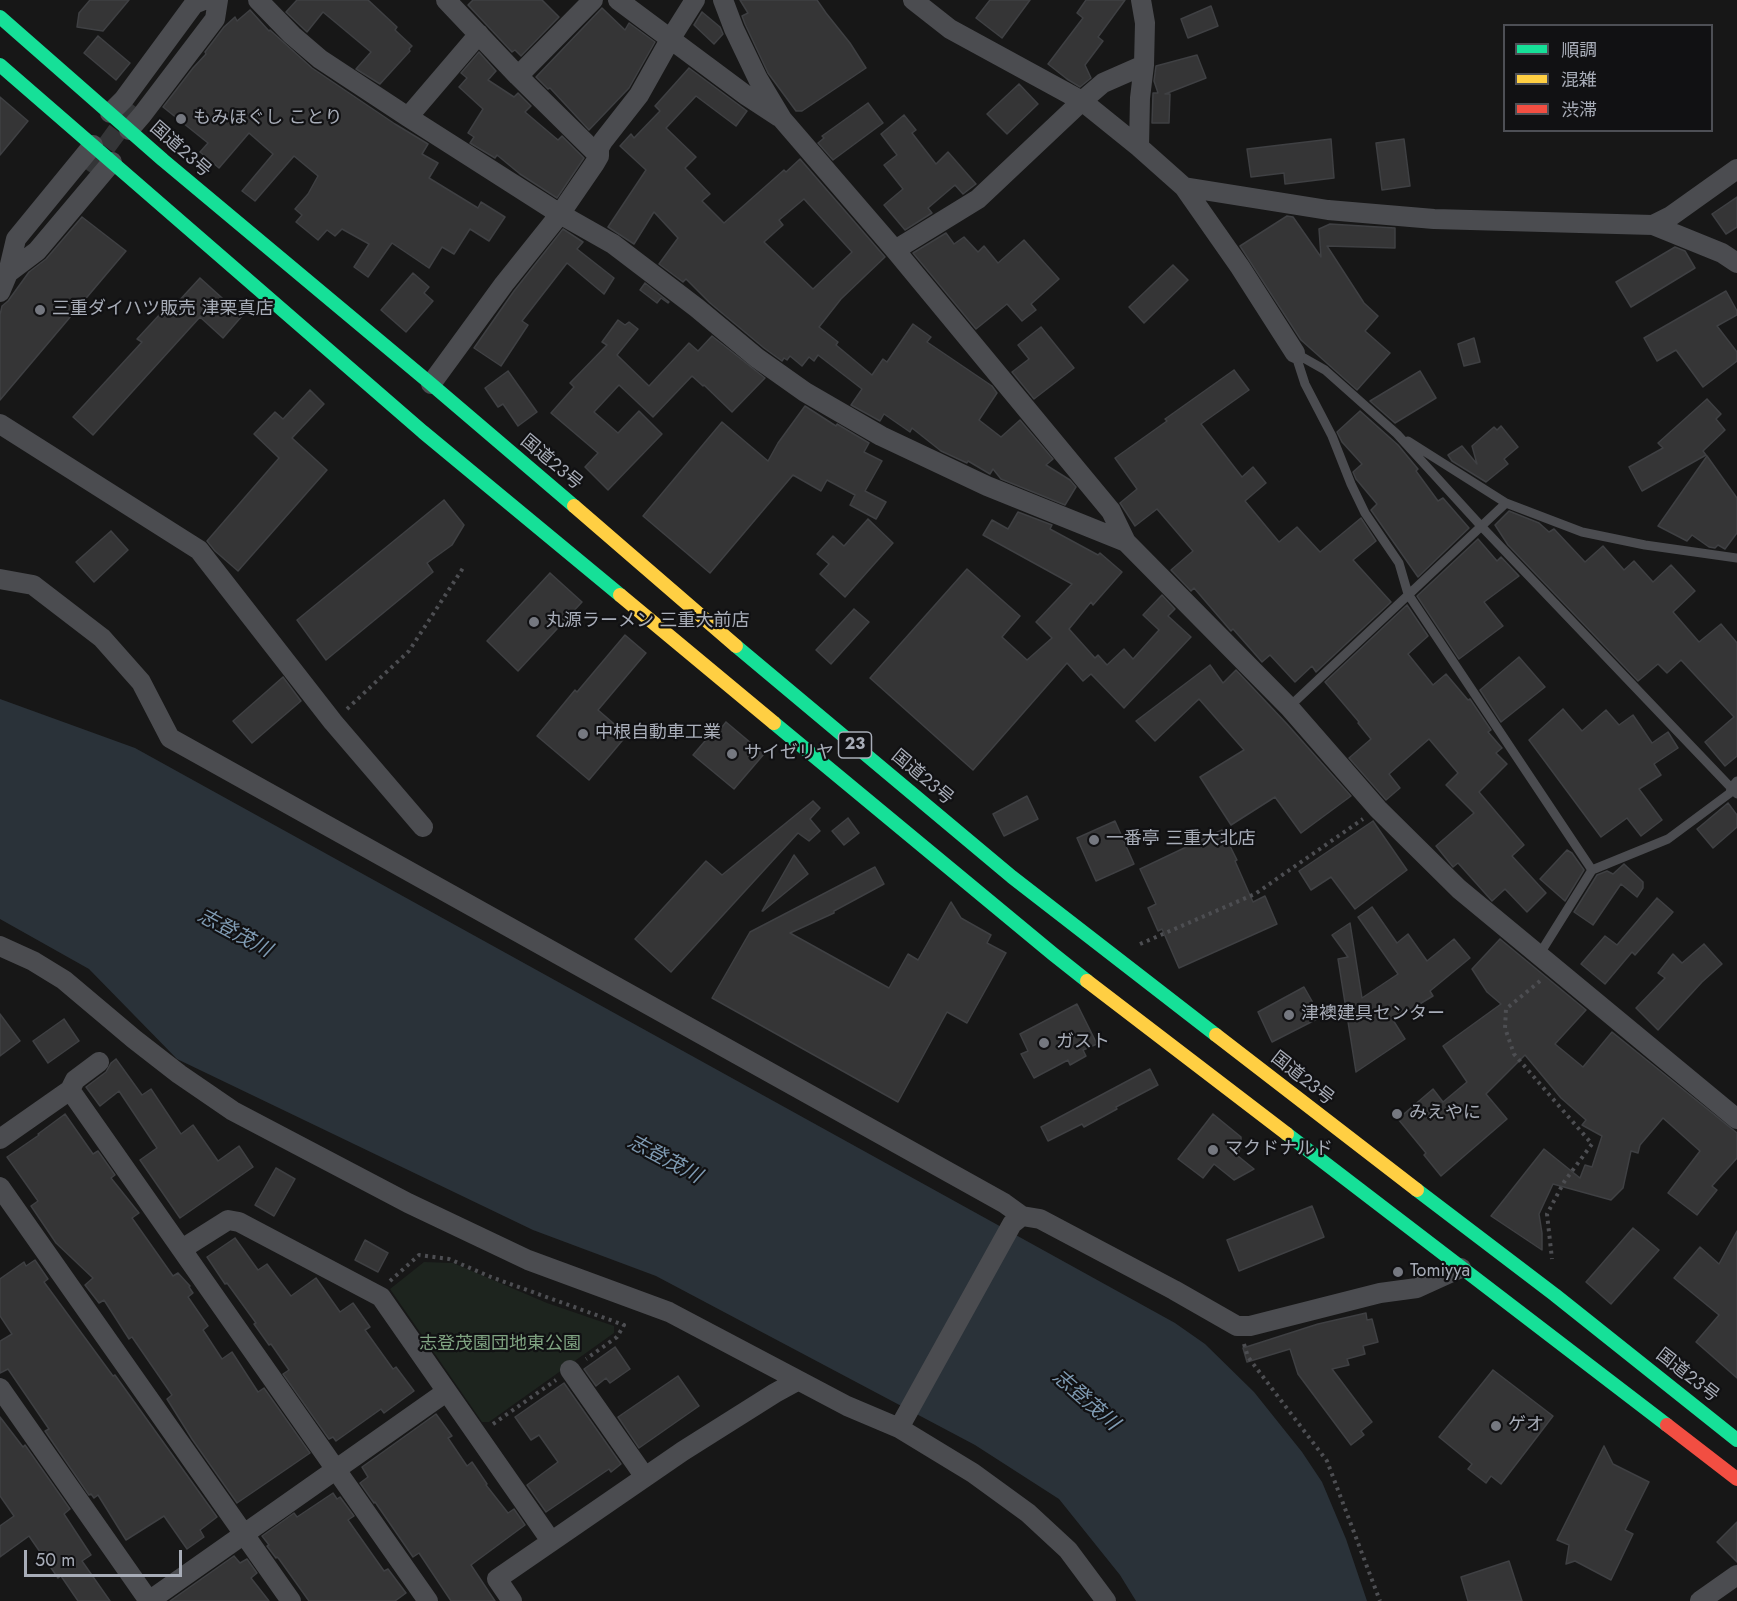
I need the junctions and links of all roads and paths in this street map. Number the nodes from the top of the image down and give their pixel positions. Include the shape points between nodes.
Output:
1 (204, 0) edge
2 (216, 0) edge
3 (258, 0) edge
4 (446, 0) edge
5 (592, 0) edge
6 (618, 0) edge
7 (695, 0) edge
8 (723, 0) edge
9 (913, 0) edge
10 (1141, 0) edge
11 (0, 17) edge
12 (479, 34) junction
13 (671, 38) junction
14 (0, 65) edge
15 (1144, 65) junction
16 (518, 76) junction
17 (1082, 101) junction
18 (138, 102) tunnel mouth
19 (111, 113) junction
20 (408, 117) junction
21 (782, 119) junction
22 (129, 130) junction
23 (93, 146) junction
24 (1138, 147) junction
25 (599, 156) junction
26 (112, 162) junction
27 (1737, 169) edge
28 (88, 171) tunnel mouth
29 (1184, 188) junction
30 (560, 214) junction
31 (1653, 225) junction
32 (895, 250) junction
33 (1737, 263) edge
34 (8, 273) junction
35 (0, 292) edge
36 (1295, 353) junction
37 (430, 384) junction
38 (0, 424) edge
39 (1397, 434) junction
40 (1506, 503) junction
41 (1481, 526) junction
42 (1126, 542) junction
43 (1737, 558) edge
44 (463, 567) dead end
45 (0, 579) edge
46 (1408, 594) junction
47 (1289, 707) junction
48 (333, 722) junction
49 (1735, 788) edge
50 (1378, 809) junction
51 (423, 827) dead end
52 (1592, 870) junction
53 (0, 945) edge
54 (1539, 955) junction
55 (1115, 956) junction
56 (1554, 968) junction
57 (99, 1062) dead end
58 (70, 1090) junction
59 (1737, 1119) edge
60 (0, 1139) edge
61 (0, 1187) edge
62 (1017, 1220) junction
63 (182, 1249) junction
64 (1461, 1268) junction
65 (1552, 1268) dead end
66 (381, 1297) junction
67 (1237, 1326) junction
68 (570, 1370) junction
69 (797, 1381) junction
70 (0, 1388) edge
71 (446, 1392) junction
72 (901, 1424) junction
73 (477, 1435) junction
74 (1737, 1440) edge
75 (336, 1469) junction
76 (645, 1477) junction
77 (1737, 1479) edge
78 (244, 1534) junction
79 (551, 1541) junction
80 (1737, 1575) edge
81 (149, 1601) edge
82 (291, 1601) edge
83 (428, 1601) edge
84 (512, 1601) edge
85 (1106, 1601) edge
86 (1380, 1601) edge
87 (1700, 1601) edge

1 - 19 street via 194,4
2 - 18 street
2 - 22 street via 214,19
3 - 20 street via 320,59
4 - 12 street
5 - 16 street
6 - 13 street
7 - 13 street
8 - 21 street via 758,80
9 - 17 street via 950,29
10 - 15 street
11 - 19 highway, 国道23号 / 23
12 - 16 street
12 - 20 street
13 - 21 street
13 - 25 street via 639,95 603,141
14 - 23 highway, 23
15 - 17 street via 1103,83
15 - 24 street
16 - 25 street
17 - 24 street
17 - 32 street via 978,199
19 - 22 highway, 国道23号 / 23
20 - 30 street
21 - 32 street
22 - 37 highway, 国道23号 / 23
23 - 26 highway, 23
23 - 34 street via 15,239
24 - 29 street
25 - 30 street
26 - 34 street via 37,251
26 - 64 highway, 23 via 423,432 1053,954
27 - 31 street
28 - 34 street
29 - 31 street via 1328,210 1434,219
29 - 36 street
30 - 37 street
30 - 42 street via 613,244 805,392 881,436 987,486
31 - 33 street
32 - 42 street via 1111,511
34 - 35 street
36 - 39 lane via 1325,370
36 - 46 lane via 1305,384 1365,513 1399,563
37 - 55 highway, 国道23号 / 23 via 1003,870
38 - 48 street via 199,550
39 - 40 lane
39 - 41 lane
40 - 41 lane
40 - 43 lane via 1582,532
41 - 46 lane
41 - 49 lane
42 - 47 street
44 - 48 path via 409,651
45 - 62 street via 33,585 102,638 141,682 170,738 1004,1203
46 - 47 lane
46 - 52 lane
47 - 50 street
48 - 51 street
49 - 52 lane via 1668,839
50 - 54 street via 1460,889
50 - 55 path via 1255,894
52 - 54 lane
53 - 69 street via 64,980 179,1074 233,1111 408,1203 528,1260 669,1311
54 - 56 street
55 - 74 highway, 国道23号 / 23
56 - 59 street
56 - 65 path via 1506,1009 1504,1028 1514,1054 1592,1144 1564,1182 1547,1214
57 - 58 street via 75,1080
58 - 60 street
58 - 63 street
61 - 78 street
62 - 67 street via 1040,1219
62 - 72 street
63 - 66 street via 228,1220 239,1222
63 - 75 street
64 - 67 street via 1417,1288
64 - 77 highway, 23
66 - 68 path via 384,1286 419,1255 449,1259 624,1325 617,1337
66 - 71 street
67 - 86 path via 1248,1357 1328,1461
68 - 73 path
68 - 76 street
69 - 72 street via 848,1406
69 - 76 street
70 - 81 street
71 - 73 street
71 - 75 street
72 - 85 street via 1028,1513 1068,1550
73 - 79 street
75 - 78 street
75 - 83 street
76 - 79 street
78 - 81 street
78 - 82 street
79 - 84 street via 497,1579
80 - 87 street

